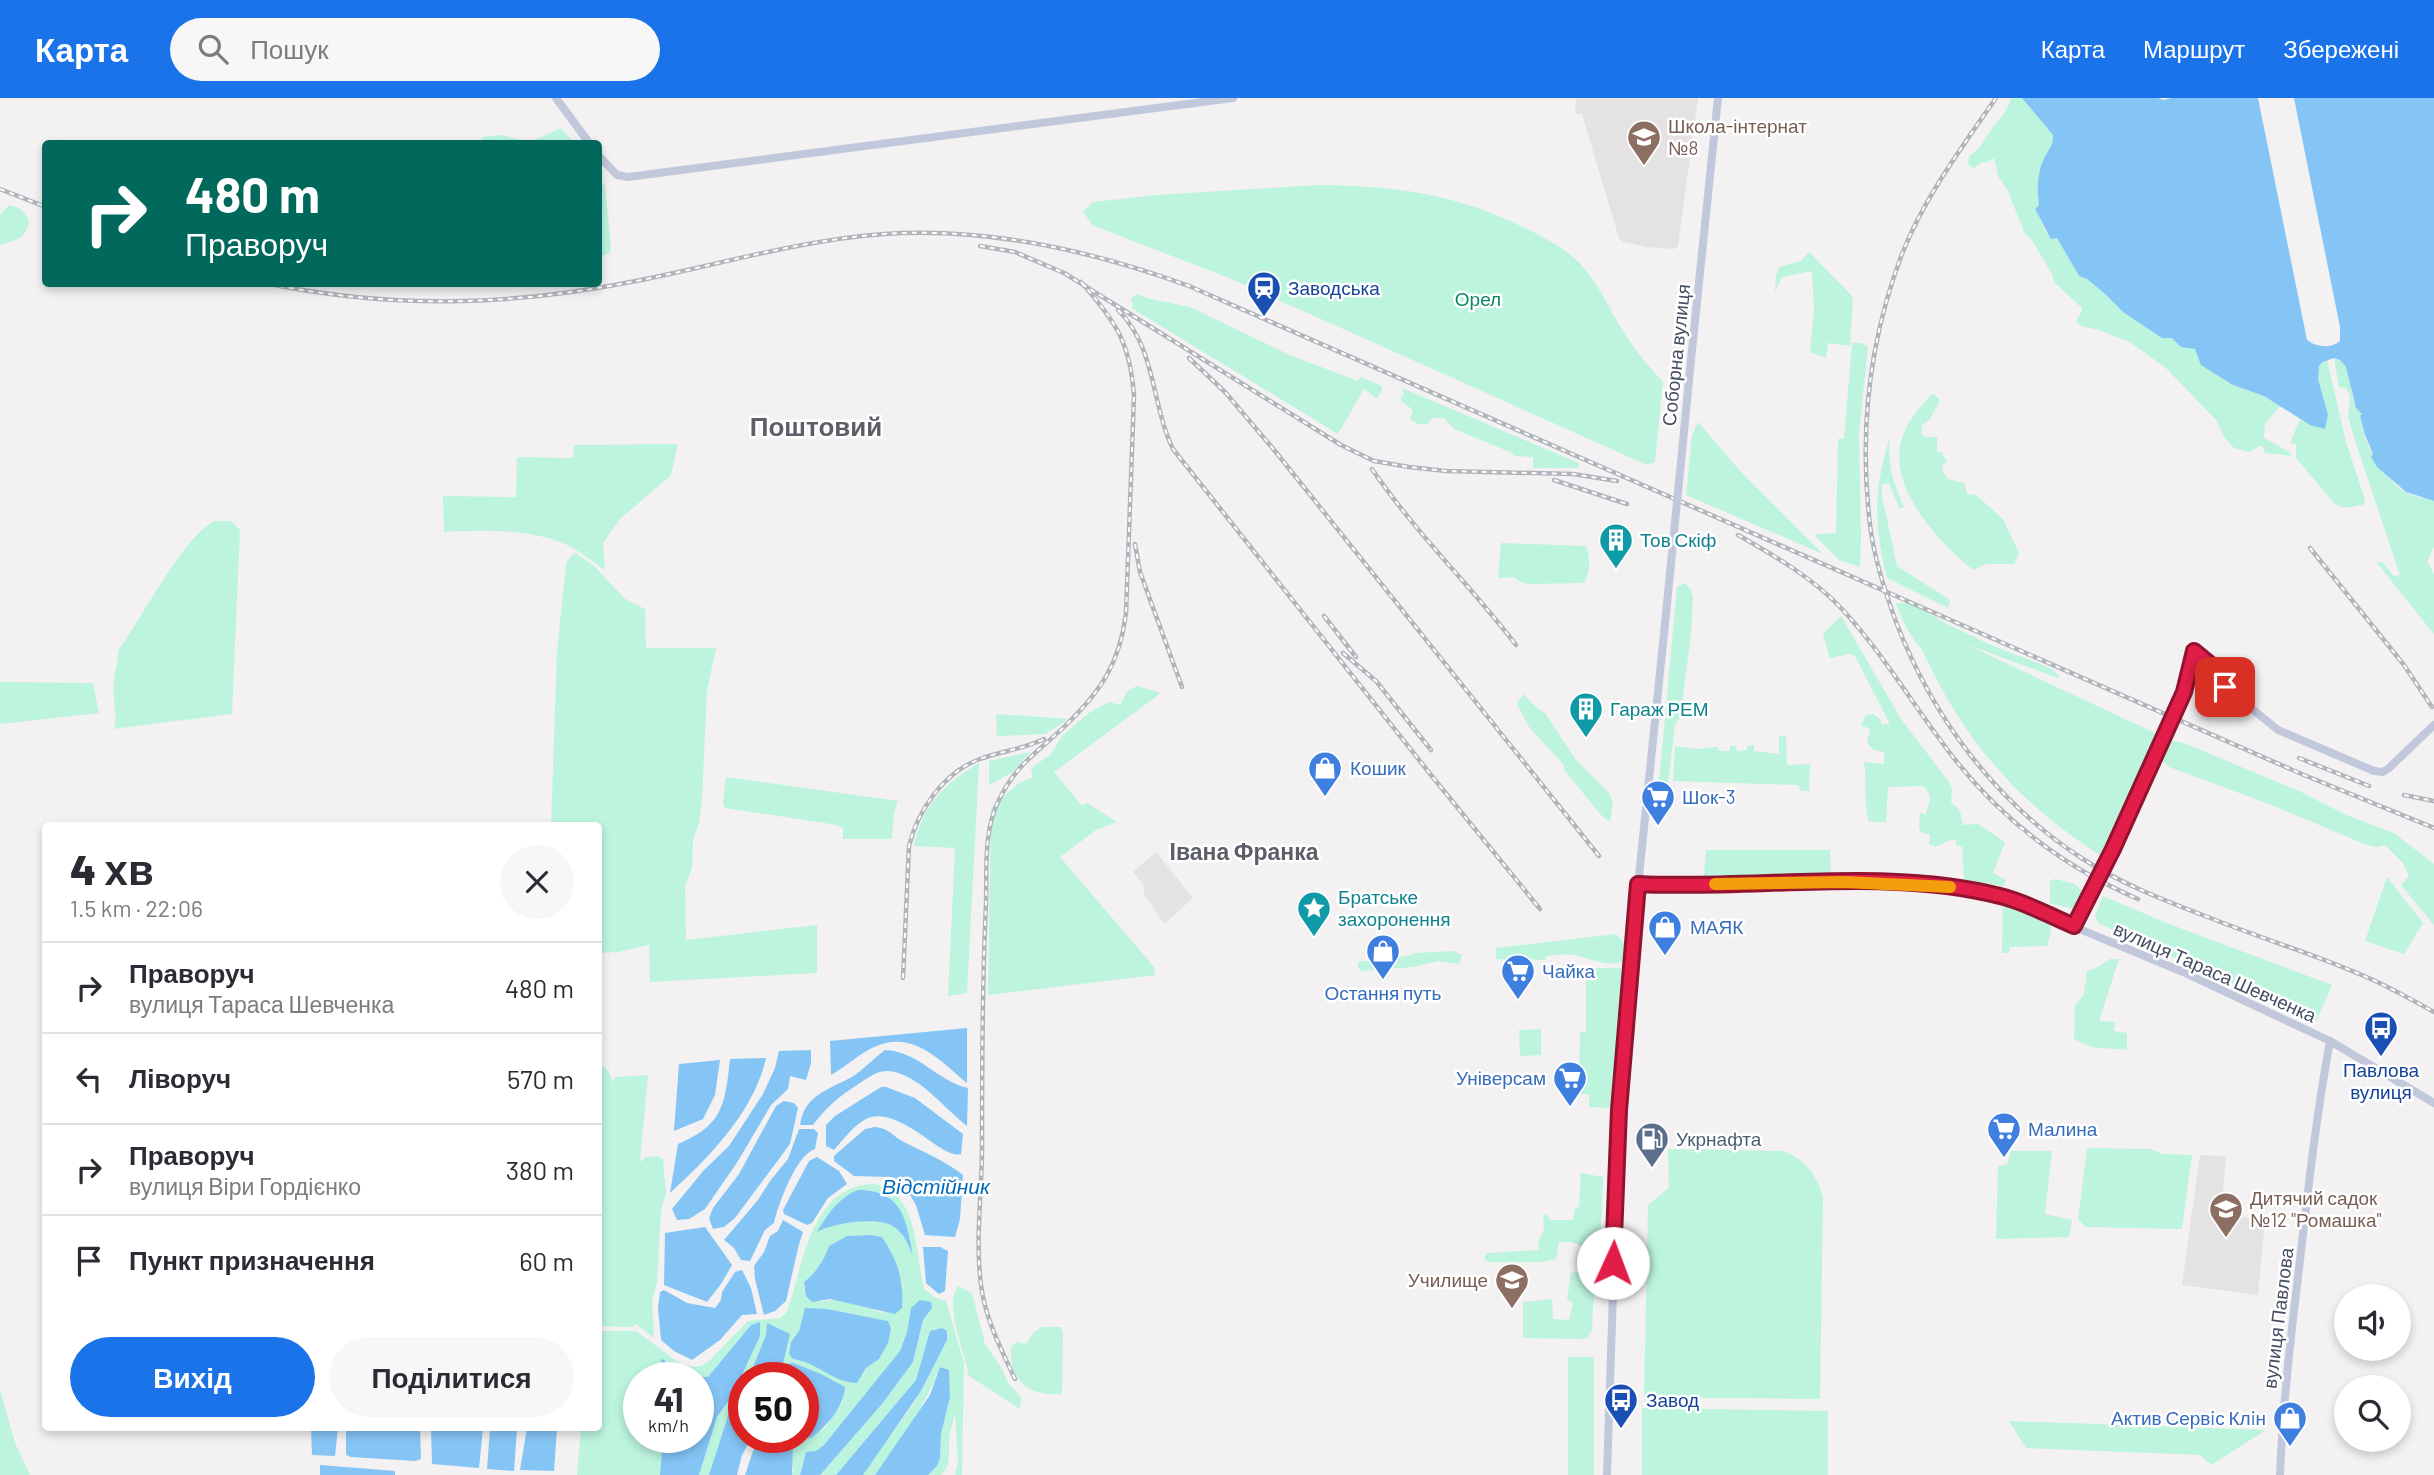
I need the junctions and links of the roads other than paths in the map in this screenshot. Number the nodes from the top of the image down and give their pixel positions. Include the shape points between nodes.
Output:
1 (556, 98) edge
2 (1233, 98) edge
3 (1718, 98) edge
4 (587, 140) edge
5 (602, 159) edge
6 (2434, 725) edge
7 (1638, 884) junction
8 (2074, 926) junction
9 (2330, 1041) junction
10 (2434, 1103) edge
11 (1607, 1475) edge
12 (2280, 1475) edge

1 - 4 main road
2 - 5 main road via 628,177 617,175
3 - 7 main road, Соборна вулиця, bridge
6 - 8 main road, bridge via 2389,768 2374,771 2278,730 2225,687 2211,665 2194,651 2184,692
7 - 8 main road, вулиця Тараса Шевченка via 1844,882 1961,888 2006,897
7 - 11 main road, Соборна вулиця via 1619,1110
8 - 9 main road, вулиця Тараса Шевченка
9 - 10 main road, вулиця Тараса Шевченка
9 - 12 main road, вулиця Павлова via 2296,1292

